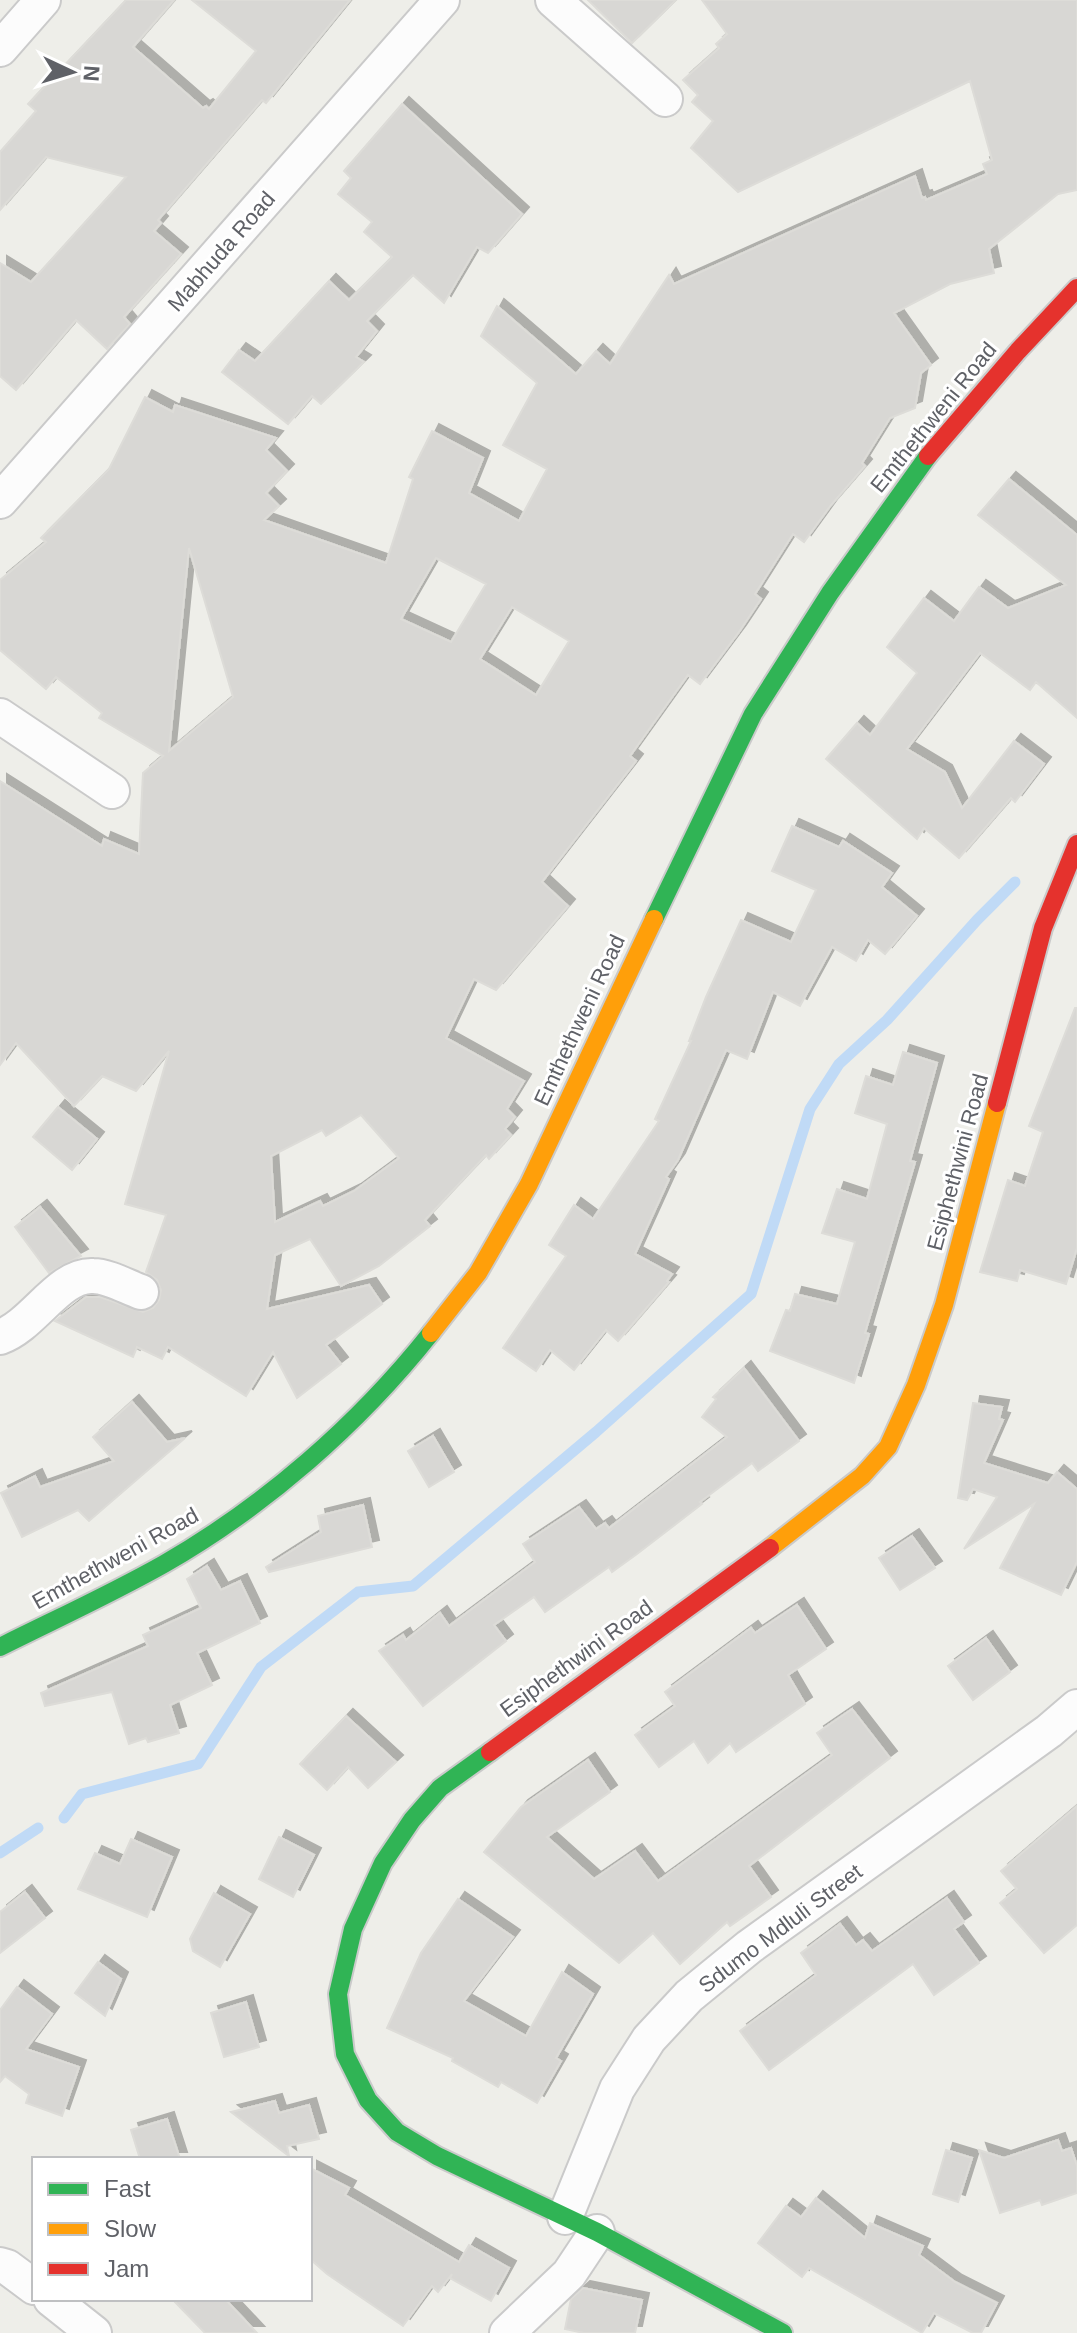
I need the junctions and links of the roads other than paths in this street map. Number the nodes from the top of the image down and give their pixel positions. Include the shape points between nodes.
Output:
1 (43, 0) edge
2 (442, 0) edge
3 (553, 0) edge
4 (0, 49) edge
5 (665, 99) dead end
6 (1077, 288) edge
7 (0, 501) edge
8 (0, 716) edge
9 (112, 791) dead end
10 (1077, 844) edge
11 (141, 1292) dead end
12 (0, 1337) edge
13 (0, 1647) edge
14 (1077, 1707) edge
15 (565, 2217) junction
16 (597, 2232) junction
17 (0, 2265) edge
18 (32, 2286) edge
19 (54, 2301) edge
20 (94, 2333) edge
21 (507, 2333) edge
22 (783, 2333) edge

1 - 4 street
2 - 7 street, Mabhuda Road
3 - 5 street
6 - 13 street, Emthethweni Road via 915,471 753,714 529,1184 478,1273 419,1348 345,1429 245,1511 164,1564
8 - 9 street
10 - 15 street, Esiphethwini Road via 1043,928 944,1305 888,1447 808,1520 440,1788 383,1863 353,1929 338,1994 345,2054 368,2100 397,2132 437,2156
11 - 12 street via 95,1275 75,1278 12,1333
14 - 15 street, Sdumo Mdluli Street via 689,1996 649,2039 617,2089
15 - 16 street, Esiphethwini Road
16 - 21 street via 569,2274
16 - 22 street, Esiphethwini Road
17 - 18 street
19 - 20 street

